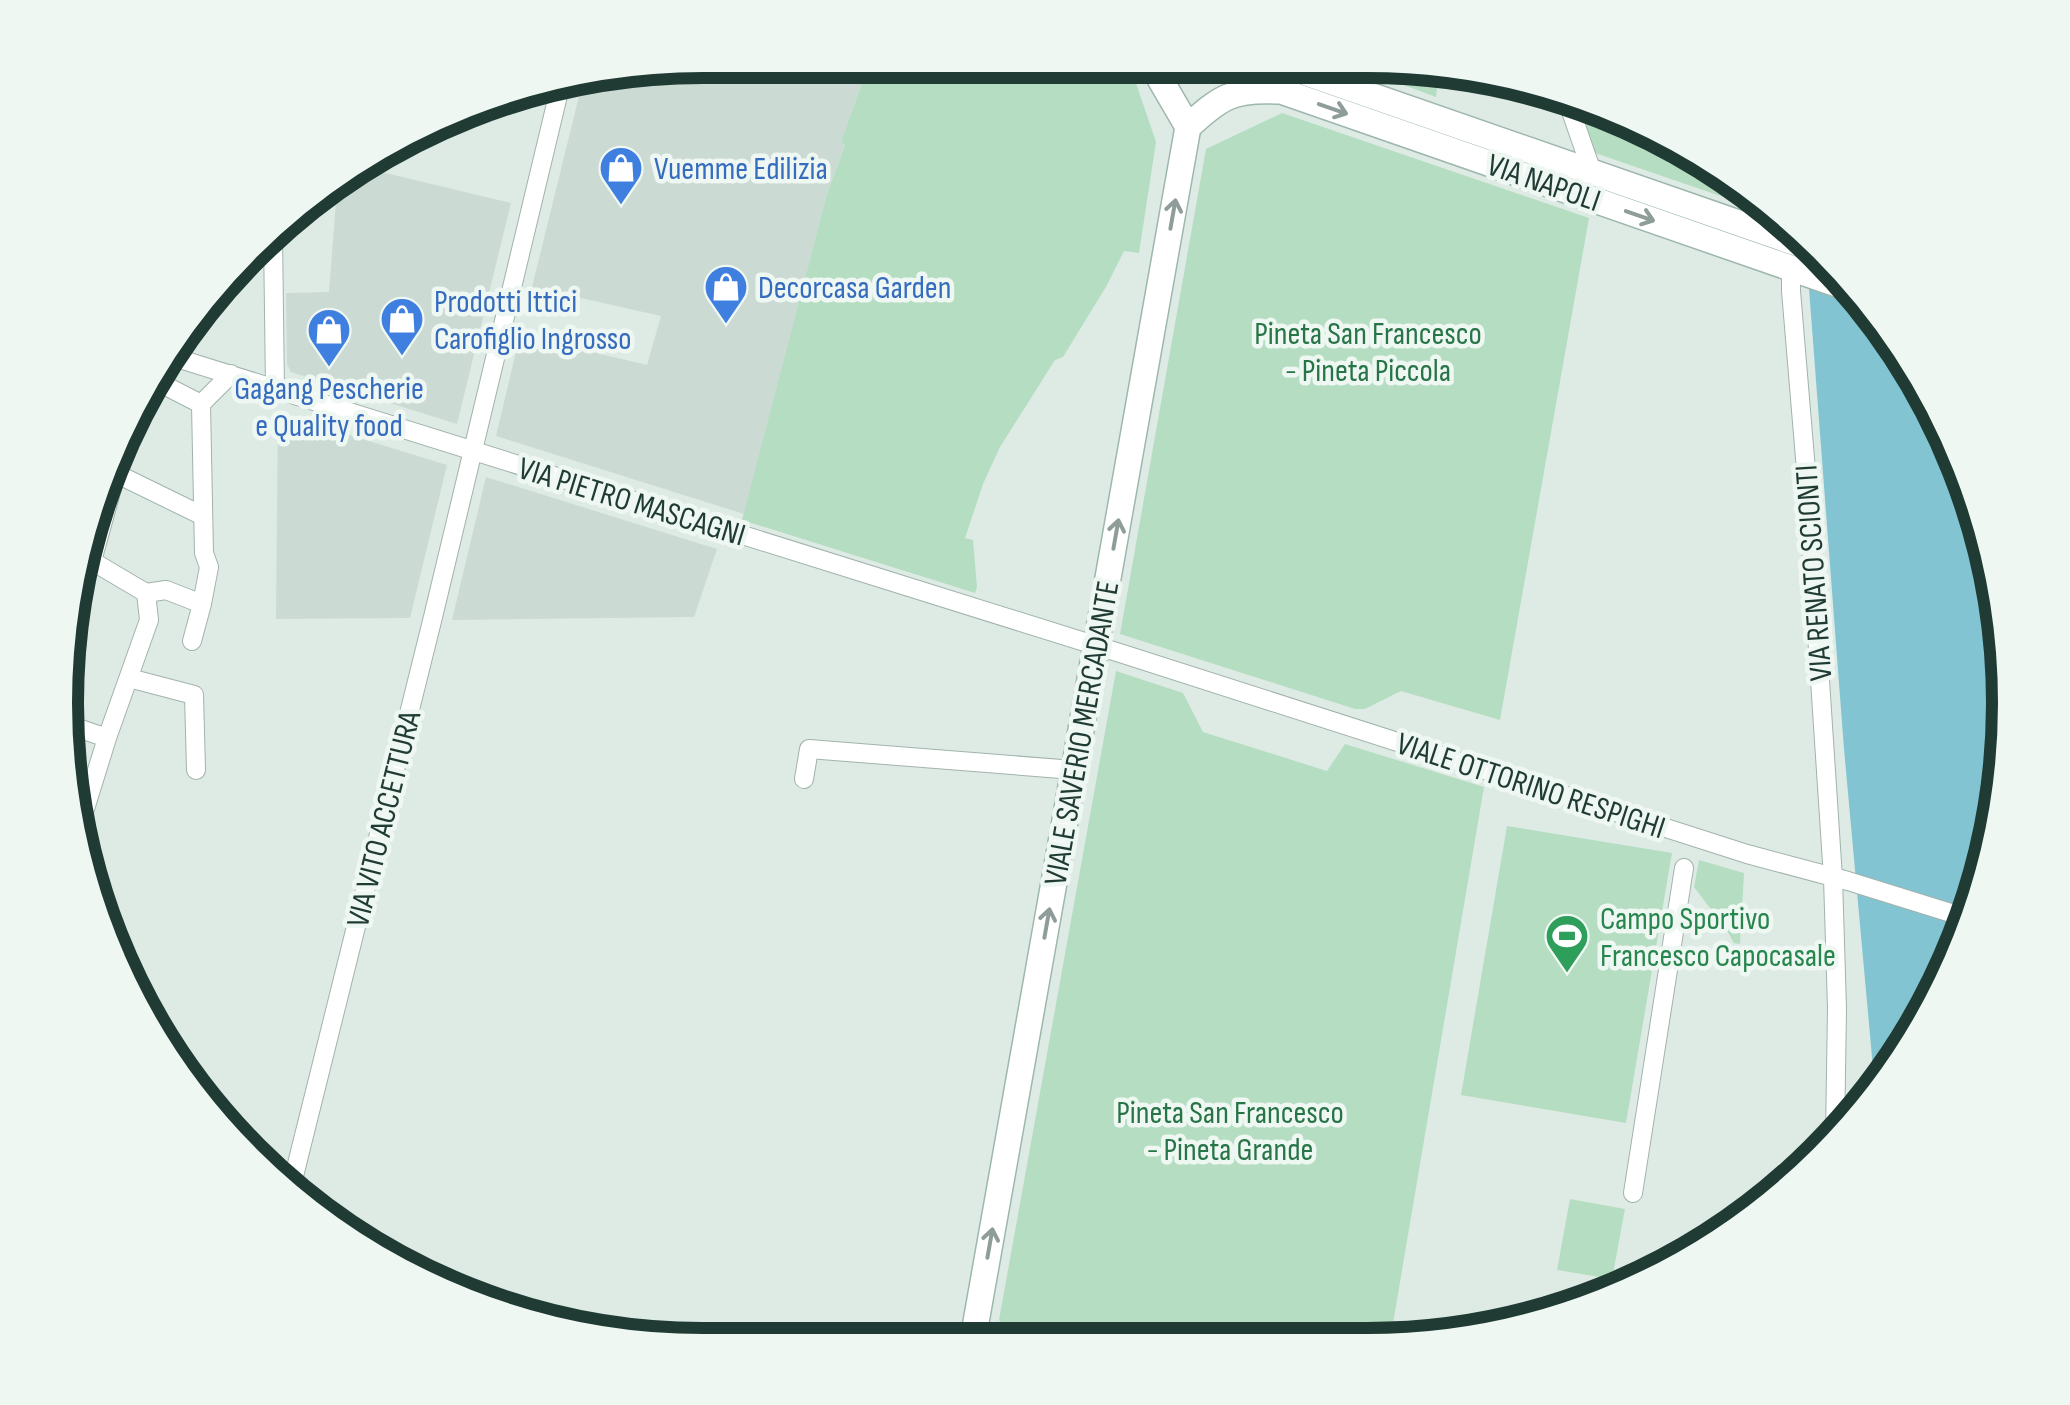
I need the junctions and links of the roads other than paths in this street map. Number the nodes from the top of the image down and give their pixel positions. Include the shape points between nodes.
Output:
1 (1159, 78) edge
2 (1288, 80) edge
3 (558, 95) edge
4 (1571, 112) edge
5 (1188, 127) junction
6 (1592, 172) junction
7 (1773, 228) edge
8 (273, 249) edge
9 (1791, 268) junction
10 (1828, 281) edge
11 (180, 359) edge
12 (231, 374) junction
13 (164, 385) edge
14 (275, 389) junction
15 (201, 404) junction
16 (472, 451) junction
17 (120, 476) edge
18 (203, 516) junction
19 (94, 564) edge
20 (146, 594) junction
21 (202, 604) junction
22 (192, 641) dead end
23 (1096, 646) junction
24 (129, 678) junction
25 (79, 728) edge
26 (107, 738) junction
27 (196, 770) dead end
28 (1074, 770) junction
29 (804, 779) dead end
30 (87, 804) edge
31 (1684, 868) dead end
32 (1839, 879) junction
33 (1955, 914) edge
34 (1835, 1117) edge
35 (294, 1175) edge
36 (1633, 1193) dead end
37 (975, 1328) edge

1 - 5 main road
2 - 5 main road via 1232,94
2 - 6 main road, VIA NAPOLI
2 -> 9 main road, VIA NAPOLI
3 - 16 street, VIA VITO ACCETTURA
4 - 6 street
23 -> 5 main road, VIALE SAVERIO MERCADANTE
6 - 7 main road, VIA NAPOLI
8 - 14 street
9 - 10 main road, VIA NAPOLI
9 - 32 street, VIA RENATO SCIONTI
11 - 12 street, VIA PIETRO MASCAGNI
12 - 14 street, VIA PIETRO MASCAGNI
12 - 15 street
13 - 15 street
14 - 16 street, VIA PIETRO MASCAGNI
15 - 18 street
16 - 23 street, VIA PIETRO MASCAGNI
16 - 35 street, VIA VITO ACCETTURA
17 - 18 street
18 - 21 street via 209,568
19 - 20 street
20 - 21 street via 166,590
20 - 24 street via 150,620
21 - 22 street
23 - 28 main road, VIALE SAVERIO MERCADANTE
23 - 32 street, VIALE OTTORINO RESPIGHI
24 - 26 street
24 - 27 street via 194,695
25 - 26 street
26 - 30 street
28 - 29 street via 809,749
37 -> 28 main road, VIALE SAVERIO MERCADANTE
31 - 36 street
32 - 33 street, VIALE OTTORINO RESPIGHI
32 - 34 street, VIA RENATO SCIONTI

